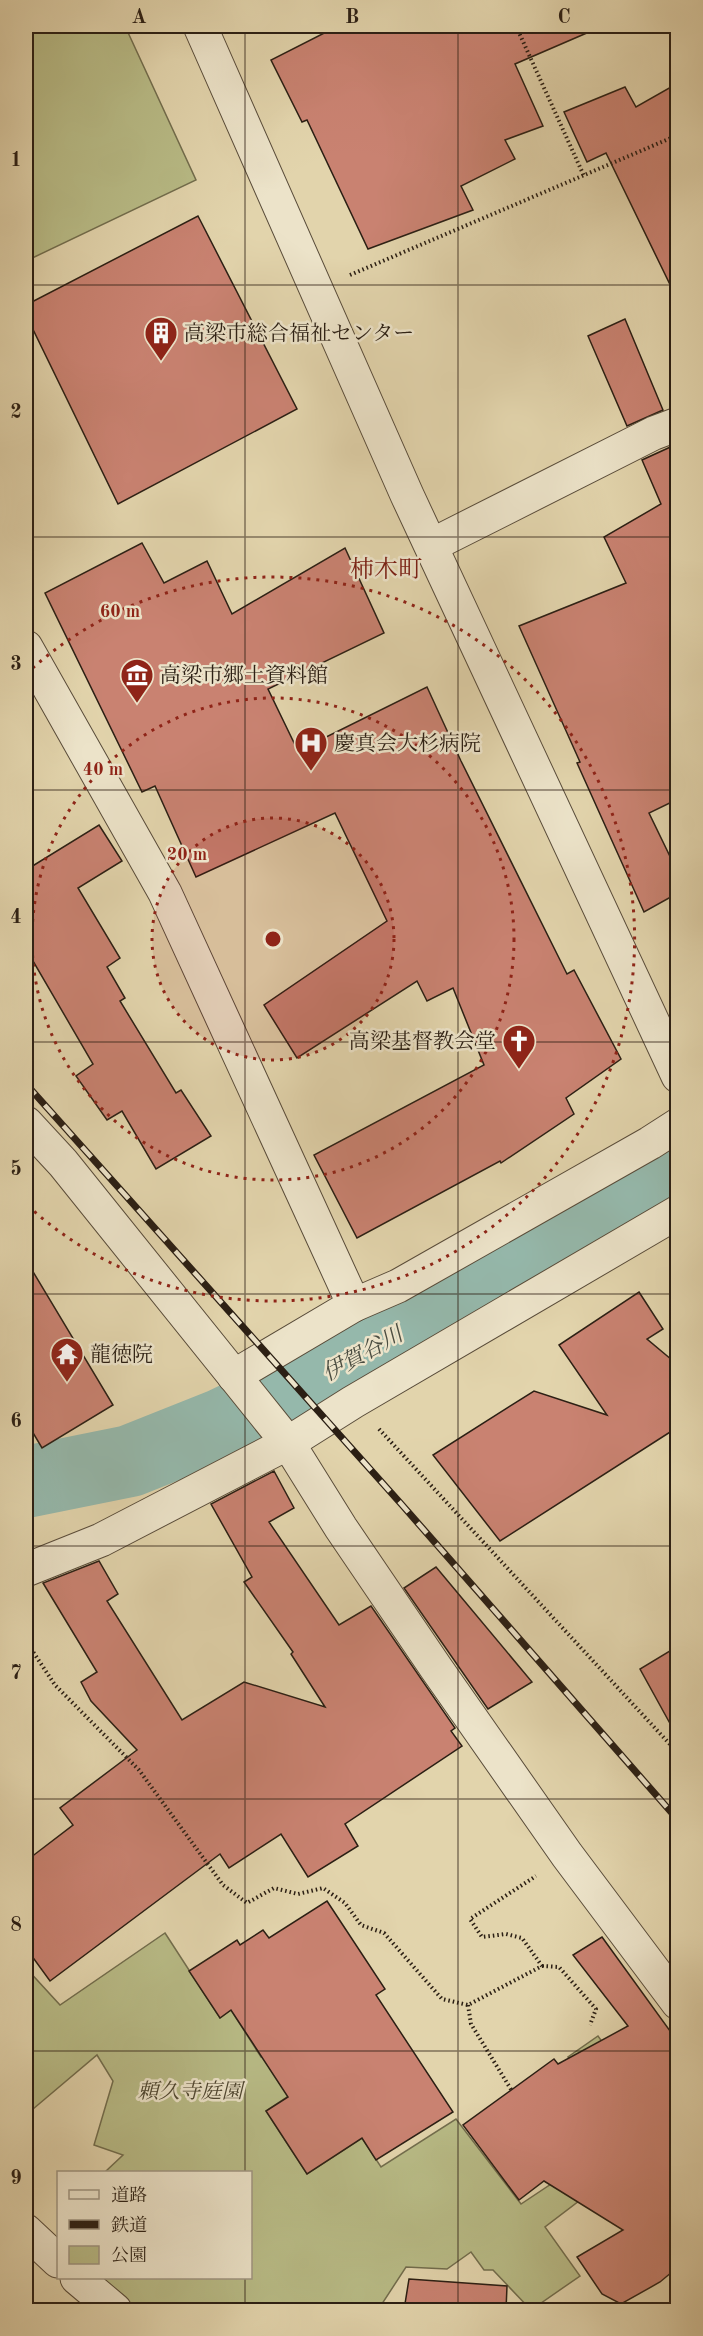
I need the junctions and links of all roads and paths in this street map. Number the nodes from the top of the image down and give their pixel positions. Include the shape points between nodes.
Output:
1 (200, 26) edge
2 (516, 26) edge
3 (678, 135) edge
4 (584, 176) junction
5 (317, 289) junction
6 (678, 424) edge
7 (432, 545) junction
8 (26, 647) edge
9 (678, 1076) edge
10 (26, 1123) edge
11 (678, 1125) edge
12 (678, 1212) edge
13 (354, 1305) junction
14 (237, 1380) junction
15 (353, 1402) junction
16 (288, 1443) junction
17 (26, 1570) edge
18 (26, 1641) edge
19 (678, 1753) edge
20 (534, 1878) dead end
21 (542, 1966) junction
22 (678, 2002) edge
23 (468, 2004) junction
24 (590, 2025) dead end
25 (512, 2091) dead end
26 (26, 2231) edge
27 (57, 2260) edge
28 (79, 2279) edge
29 (108, 2308) edge

1 - 5 street
2 - 4 path
3 - 4 path
4 - 5 path
5 - 7 street
6 - 7 street
7 - 9 street
8 - 13 street via 165,892
10 - 14 street via 63,1163
11 - 13 street via 398,1286
12 - 15 street
13 - 14 street
14 - 16 street
15 - 16 street
15 - 19 path
16 - 17 street via 101,1540
16 - 22 street via 436,1668 567,1855
18 - 23 path via 55,1685 139,1770 223,1885 247,1903 274,1888 298,1894 323,1887 345,1903 361,1925 384,1933 442,2000
20 - 21 path via 470,1919 482,1937 522,1938
21 - 23 path
21 - 24 path via 559,1967 596,2009
23 - 25 path via 471,2025
26 - 27 street
28 - 29 street

